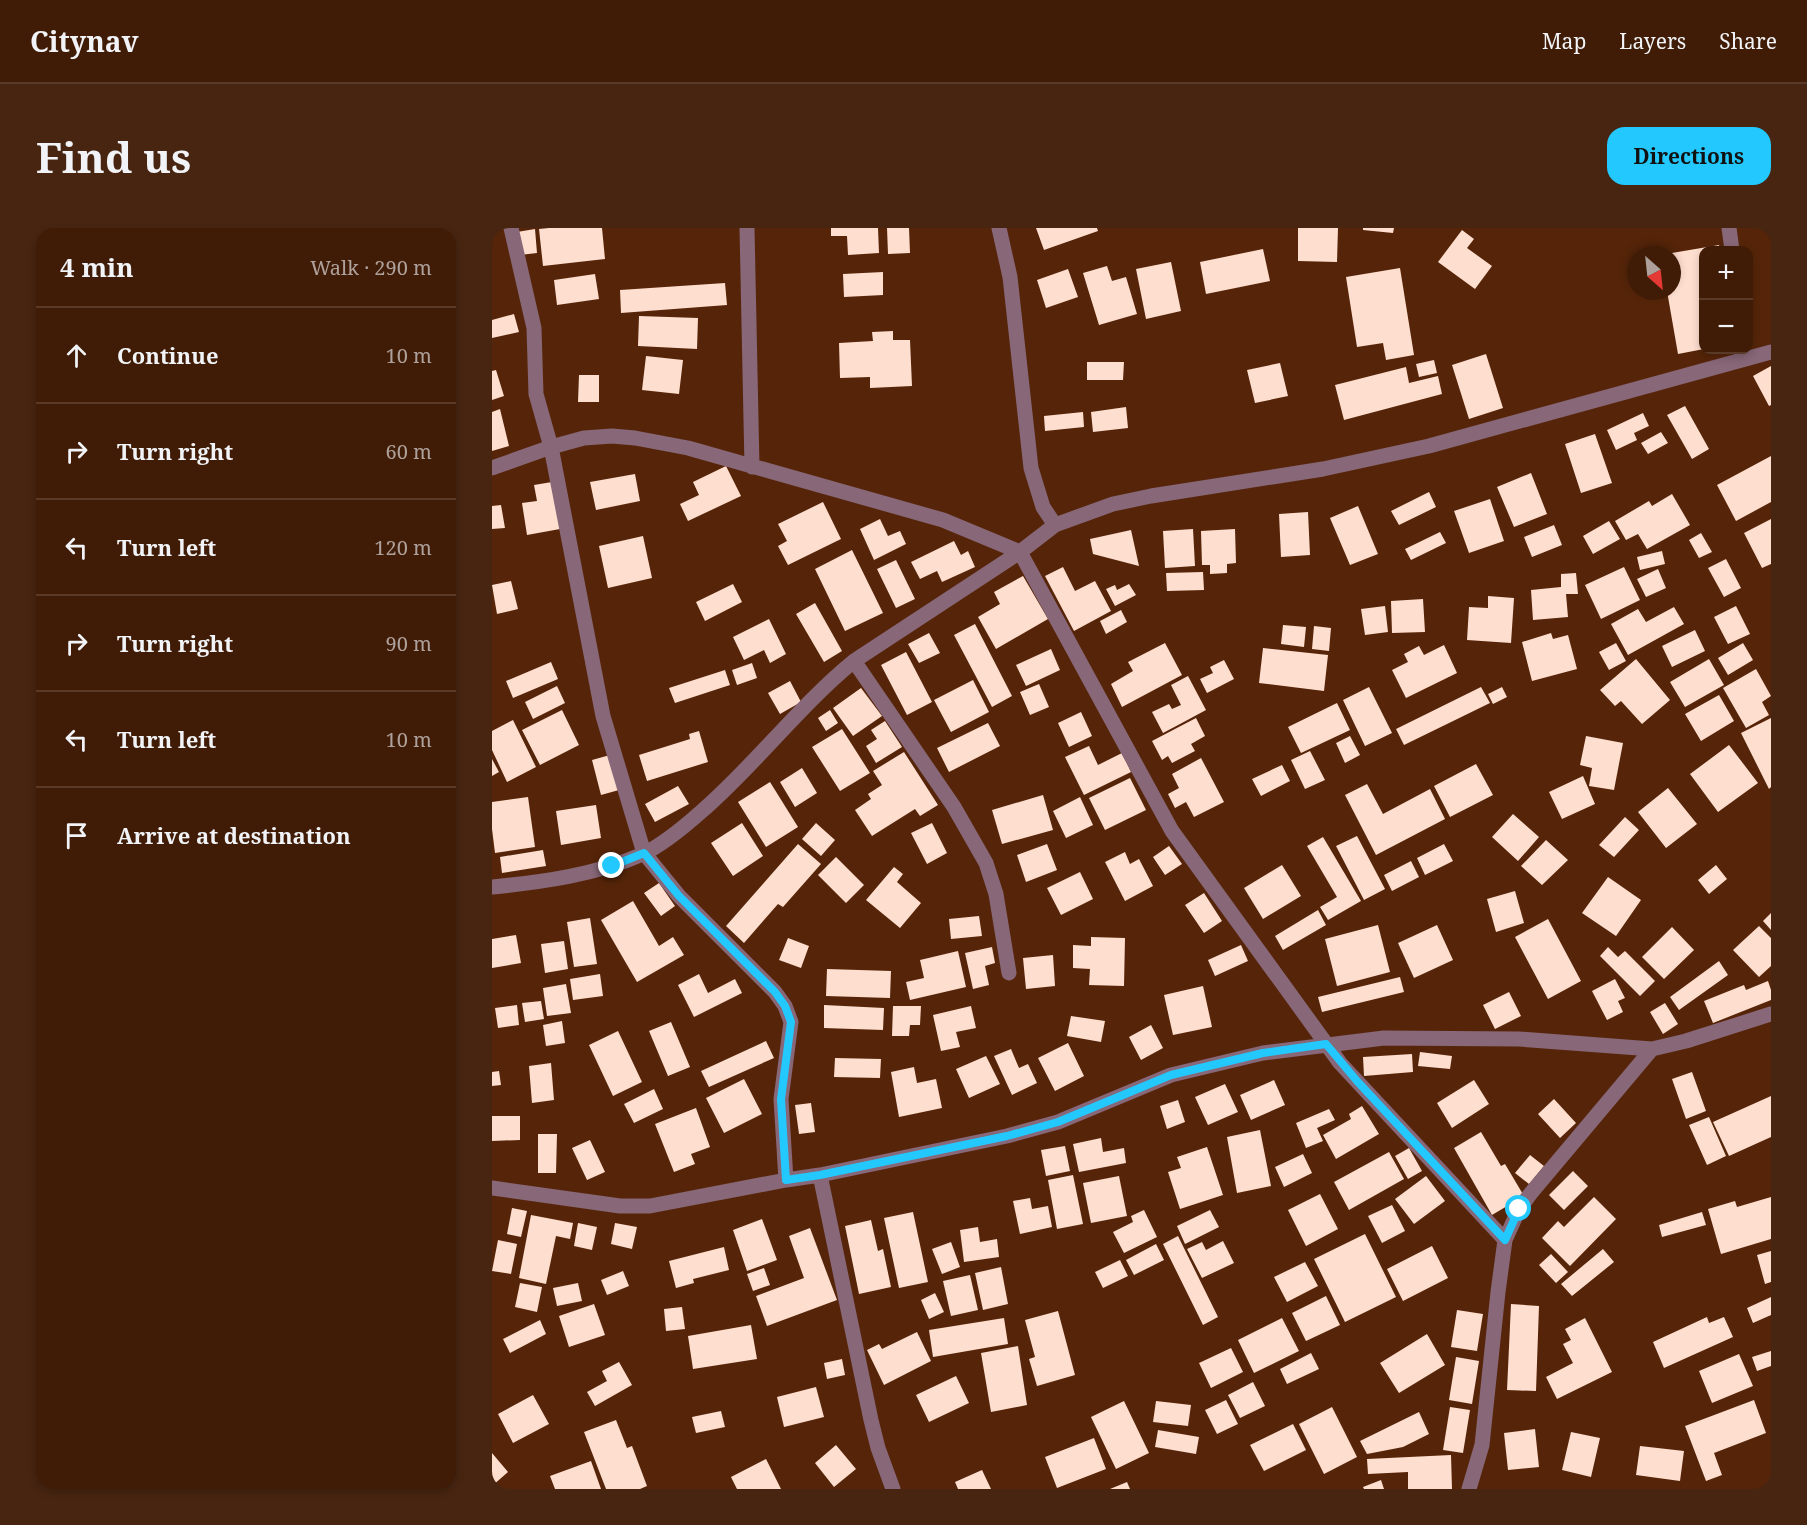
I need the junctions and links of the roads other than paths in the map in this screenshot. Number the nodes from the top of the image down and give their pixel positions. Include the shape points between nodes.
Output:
1 (511, 228) edge
2 (747, 228) edge
3 (999, 228) edge
4 (1729, 228) edge
5 (1731, 246) edge
6 (1771, 352) edge
7 (1747, 354) edge
8 (1753, 354) edge
9 (551, 447) junction
10 (752, 466) junction
11 (492, 468) edge
12 (1055, 525) junction
13 (1020, 552) junction
14 (854, 661) junction
15 (644, 853) junction
16 (492, 887) edge
17 (1009, 973) dead end
18 (1771, 1014) edge
19 (1326, 1044) junction
20 (1652, 1049) junction
21 (820, 1175) junction
22 (786, 1180) junction
23 (492, 1188) edge
24 (1505, 1240) junction
25 (893, 1489) edge
26 (1469, 1489) edge

1 - 9 street via 534,327 536,394
2 - 10 street
3 - 12 street via 1010,277 1031,468 1043,507
4 - 5 street
6 - 8 street
7 - 12 street via 1429,446 1323,469 1113,504
9 - 10 street via 584,438 634,438
9 - 11 street
9 - 15 street via 603,716
10 - 13 street via 943,520
12 - 13 street
13 - 14 street
13 - 19 street via 1166,822
14 - 15 street via 828,682 725,791 682,829
14 - 17 street via 954,807 986,863 996,894
15 - 16 street via 612,866 554,880
15 - 22 street via 679,896 785,1006 791,1022 781,1099
18 - 20 street
19 - 20 street via 1384,1038 1452,1038
19 - 21 street via 1263,1053 1171,1075 1058,1122
19 - 24 street
20 - 24 street via 1531,1192
21 - 22 street
21 - 25 street via 871,1420
22 - 23 street via 650,1206 620,1206
24 - 26 street via 1482,1445

